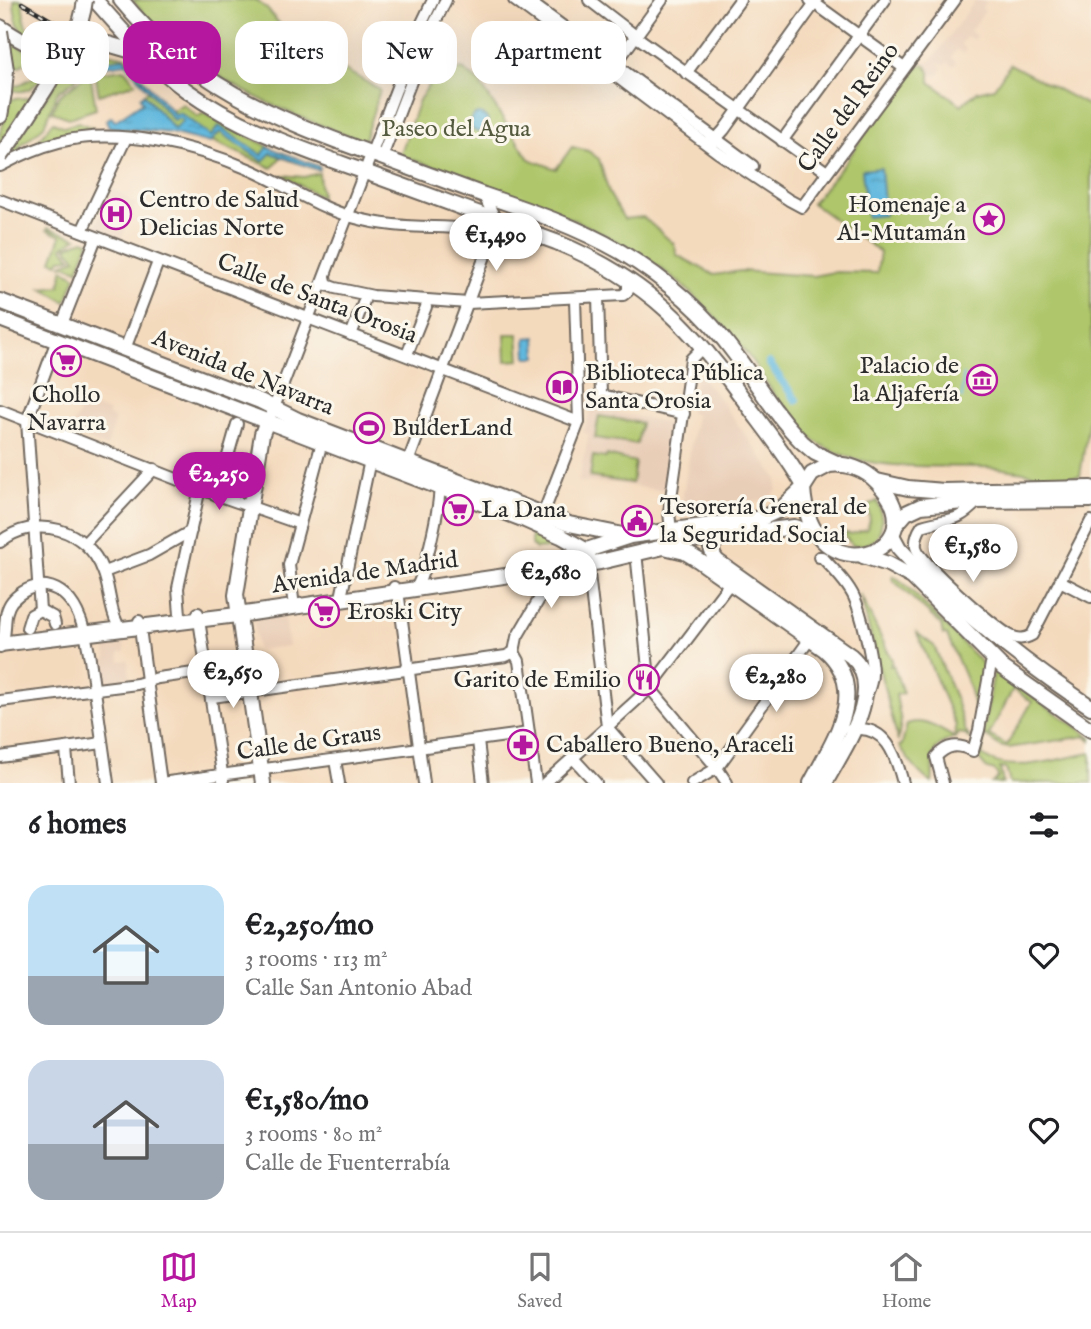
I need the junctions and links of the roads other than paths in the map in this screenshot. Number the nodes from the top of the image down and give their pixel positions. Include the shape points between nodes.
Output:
1 (85, 0) edge
2 (95, 0) edge
3 (121, 0) edge
4 (433, 0) edge
5 (446, 0) edge
6 (514, 0) edge
7 (527, 0) edge
8 (589, 0) edge
9 (662, 0) edge
10 (740, 0) edge
11 (885, 0) edge
12 (955, 0) edge
13 (814, 1) edge
14 (81, 21) edge
15 (544, 21) edge
16 (553, 21) edge
17 (0, 29) edge
18 (123, 31) edge
19 (635, 36) junction
20 (859, 36) junction
21 (21, 40) edge
22 (626, 50) edge
23 (904, 68) junction
24 (686, 73) junction
25 (626, 79) edge
26 (626, 80) edge
27 (51, 84) edge
28 (179, 84) edge
29 (738, 109) junction
30 (0, 116) edge
31 (126, 138) junction
32 (701, 139) junction
33 (715, 140) junction
34 (782, 141) junction
35 (377, 155) junction
36 (0, 156) edge
37 (0, 166) edge
38 (365, 172) junction
39 (827, 172) junction
40 (484, 194) junction
41 (0, 200) edge
42 (799, 204) junction
43 (348, 216) junction
44 (495, 226) junction
45 (82, 232) junction
46 (96, 238) junction
47 (158, 262) junction
48 (325, 277) junction
49 (628, 279) junction
50 (598, 297) junction
51 (575, 299) junction
52 (0, 300) edge
53 (364, 301) dead end
54 (468, 303) junction
55 (426, 307) dead end
56 (309, 318) junction
57 (0, 319) edge
58 (62, 324) junction
59 (351, 335) junction
60 (57, 340) junction
61 (125, 349) junction
62 (708, 351) junction
63 (408, 352) dead end
64 (443, 370) junction
65 (0, 410) edge
66 (684, 414) junction
67 (271, 415) junction
68 (27, 421) junction
69 (579, 422) junction
70 (237, 424) dead end
71 (323, 442) junction
72 (370, 460) junction
73 (408, 462) junction
74 (841, 464) junction
75 (154, 469) junction
76 (429, 470) junction
77 (877, 481) junction
78 (440, 487) junction
79 (803, 487) junction
80 (200, 488) junction
81 (1091, 488) edge
82 (218, 495) junction
83 (1091, 500) edge
84 (978, 501) junction
85 (250, 507) junction
86 (543, 514) junction
87 (1091, 521) edge
88 (300, 524) junction
89 (34, 527) junction
90 (547, 529) junction
91 (894, 530) junction
92 (191, 531) junction
93 (671, 531) junction
94 (816, 534) junction
95 (629, 536) junction
96 (726, 536) junction
97 (0, 542) edge
98 (85, 543) junction
99 (660, 546) junction
100 (636, 552) junction
101 (863, 556) junction
102 (587, 557) junction
103 (819, 558) dead end
104 (546, 566) junction
105 (104, 572) junction
106 (1060, 581) junction
107 (731, 584) junction
108 (39, 585) junction
109 (419, 585) junction
110 (395, 588) junction
111 (342, 593) junction
112 (765, 594) junction
113 (1091, 597) edge
114 (293, 599) junction
115 (40, 610) junction
116 (238, 611) junction
117 (180, 615) junction
118 (199, 616) junction
119 (117, 623) junction
120 (805, 623) junction
121 (55, 624) dead end
122 (139, 624) junction
123 (27, 628) dead end
124 (83, 631) junction
125 (809, 638) junction
126 (1, 642) edge
127 (514, 652) junction
128 (991, 664) dead end
129 (867, 668) junction
130 (409, 669) junction
131 (208, 671) junction
132 (147, 681) junction
133 (650, 688) junction
134 (250, 691) junction
135 (212, 697) junction
136 (0, 701) edge
137 (1091, 707) edge
138 (607, 727) junction
139 (853, 729) junction
140 (1091, 730) edge
141 (529, 733) junction
142 (835, 738) junction
143 (478, 741) junction
144 (102, 743) junction
145 (66, 749) junction
146 (420, 749) junction
147 (0, 757) edge
148 (573, 758) junction
149 (335, 760) junction
150 (717, 768) junction
151 (262, 777) edge
152 (223, 779) edge
153 (69, 783) edge
154 (108, 783) edge
155 (161, 783) edge
156 (339, 783) edge
157 (425, 783) edge
158 (483, 783) edge
159 (536, 783) edge
160 (545, 783) edge
161 (596, 783) edge
162 (656, 783) edge
163 (692, 783) edge
164 (727, 783) edge
165 (811, 783) edge
166 (825, 783) edge
167 (903, 783) edge
168 (943, 783) edge

1 - 14 main road, bridge
2 - 18 main road
3 - 35 main road via 161,43 221,88 301,128
4 - 35 street
5 - 35 street
6 - 15 street
7 - 16 street
8 - 19 street
9 - 19 street
10 - 24 street
11 - 20 street
12 - 23 street, Calle del Reino
13 - 20 street
13 - 29 street
17 - 21 main road
17 - 30 main road, bridge via 6,69
19 - 22 street
19 - 24 street
20 - 23 street
20 - 34 street
23 - 39 street, Calle del Reino
24 - 29 street
25 - 33 street
26 - 32 street
27 - 36 main road, bridge
28 - 38 main road via 229,117
29 - 33 street
29 - 34 street
31 - 37 street via 60,142
31 - 43 street via 207,153
31 - 45 street
32 - 33 street
32 - 42 street
33 - 42 street
34 - 39 street
35 - 38 street
35 - 40 main road
38 - 43 street
38 - 44 main road
39 - 42 street, Calle del Reino
40 - 44 street
40 - 74 main road via 592,236 655,276 721,337 797,437 815,453
41 - 45 street, Calle de Santa Orosia
43 - 44 street via 395,226
43 - 48 street
44 - 49 main road via 577,250
44 - 54 street
45 - 46 street, Calle de Santa Orosia
46 - 47 street, Calle de Santa Orosia
46 - 58 street
47 - 56 street, Calle de Santa Orosia
47 - 61 street
48 - 54 street via 329,286 363,294
48 - 56 street
49 - 50 street via 625,294
49 - 62 main road via 685,325
50 - 51 street
50 - 66 street via 601,395
51 - 54 street
51 - 69 street
52 - 58 main road, Avenida de Navarra
53 - 59 street
54 - 64 street
55 - 63 street
56 - 59 street, Calle de Santa Orosia
56 - 67 street
57 - 60 main road, Avenida de Navarra
58 - 61 main road, Avenida de Navarra
59 - 64 street, Calle de Santa Orosia
60 - 67 main road, Avenida de Navarra
60 - 68 street
61 - 67 main road, Avenida de Navarra via 260,401
62 - 66 street via 699,351 691,359
62 - 79 main road
64 - 69 street, Calle de Santa Orosia
64 - 73 street
65 - 68 street
66 - 93 street via 669,512
67 - 71 main road, Avenida de Navarra
67 - 73 main road, Avenida de Navarra via 290,417
67 - 85 main road via 263,431
68 - 75 street
68 - 89 street
69 - 86 street
70 - 82 street
71 - 72 main road, Avenida de Navarra
71 - 88 street
72 - 78 main road, Avenida de Navarra
72 - 111 street
73 - 76 main road, Avenida de Navarra
74 - 77 main road
74 - 79 main road via 820,468
75 - 80 street
75 - 98 street
76 - 78 street
76 - 86 main road, Avenida de Navarra
77 - 81 main road via 944,492
77 - 91 main road via 890,499
78 - 90 main road, Avenida de Navarra
78 - 109 street
79 - 93 main road, Avenida de Madrid via 781,509 762,518
79 - 94 main road via 805,512
80 - 82 street
80 - 92 street
82 - 85 street
83 - 84 main road
84 - 91 main road via 916,508 906,513
84 - 106 street via 953,521 922,526 916,536 918,552 933,568 994,623 1020,639 1032,635
85 - 88 street
85 - 116 main road via 236,586
86 - 95 main road, Avenida de Navarra via 582,528
87 - 106 street
88 - 114 street via 289,565
89 - 97 street
89 - 98 street via 58,529
89 - 108 street
90 - 102 main road, Avenida de Navarra
90 - 104 main road via 551,547
91 - 101 main road via 882,547
91 - 137 main road via 902,552 972,618
92 - 105 street via 149,555
92 - 117 street via 178,589
93 - 95 main road, Avenida de Madrid
94 - 96 main road via 794,527
94 - 101 main road via 840,551
95 - 102 main road, Avenida de Madrid
96 - 99 main road
96 - 112 main road via 712,545 713,557
98 - 105 street
99 - 100 main road
99 - 107 main road via 685,552
100 - 102 main road, Avenida de Navarra
100 - 133 street
101 - 140 main road via 912,577 1003,668
102 - 104 main road, Avenida de Madrid
102 - 138 street
103 - 129 street via 853,595
104 - 109 main road, Avenida de Madrid
104 - 127 street via 550,580 517,637
105 - 119 street
106 - 113 street
107 - 112 street
107 - 125 main road
107 - 133 street
108 - 115 street
108 - 124 street via 66,595
108 - 126 street via 10,604
109 - 110 main road, Avenida de Madrid
110 - 111 main road, Avenida de Madrid
110 - 116 main road, Avenida de Madrid
110 - 130 street
111 - 114 main road, Avenida de Madrid
112 - 120 main road
114 - 116 main road, Avenida de Madrid
115 - 121 street via 53,617
115 - 123 street via 31,615
116 - 118 main road, Avenida de Madrid
116 - 134 main road
117 - 118 main road, Avenida de Madrid
117 - 122 main road, Avenida de Madrid
118 - 122 main road, Avenida de Madrid
118 - 131 street
119 - 122 main road, Avenida de Madrid
119 - 124 main road, Avenida de Madrid
120 - 125 street
120 - 129 main road
122 - 124 main road, Avenida de Madrid
122 - 132 street
124 - 126 main road, Avenida de Madrid
124 - 144 street
125 - 142 main road via 836,660 846,683 847,703
125 - 150 street
127 - 130 street
127 - 141 street
128 - 168 street via 973,751 956,745 936,757
129 - 139 main road via 866,695
130 - 134 street
130 - 146 street
131 - 132 street
131 - 135 street
132 - 136 street
132 - 155 street
133 - 138 street
133 - 150 street
134 - 135 street
134 - 151 main road
135 - 152 street
138 - 148 street
138 - 162 street
139 - 142 street
139 - 166 main road
139 - 167 street via 874,733 888,744 897,757
141 - 143 street, Calle de Graus
141 - 159 street
142 - 165 main road
143 - 146 street, Calle de Graus
143 - 158 street
144 - 145 street
144 - 154 street
145 - 147 street
145 - 153 street
146 - 149 street, Calle de Graus
146 - 157 street
148 - 160 street
148 - 161 street
149 - 151 street, Calle de Graus
149 - 156 street
150 - 163 street
150 - 164 street
151 - 152 street, Calle de Graus
152 - 155 street, Calle de Graus

